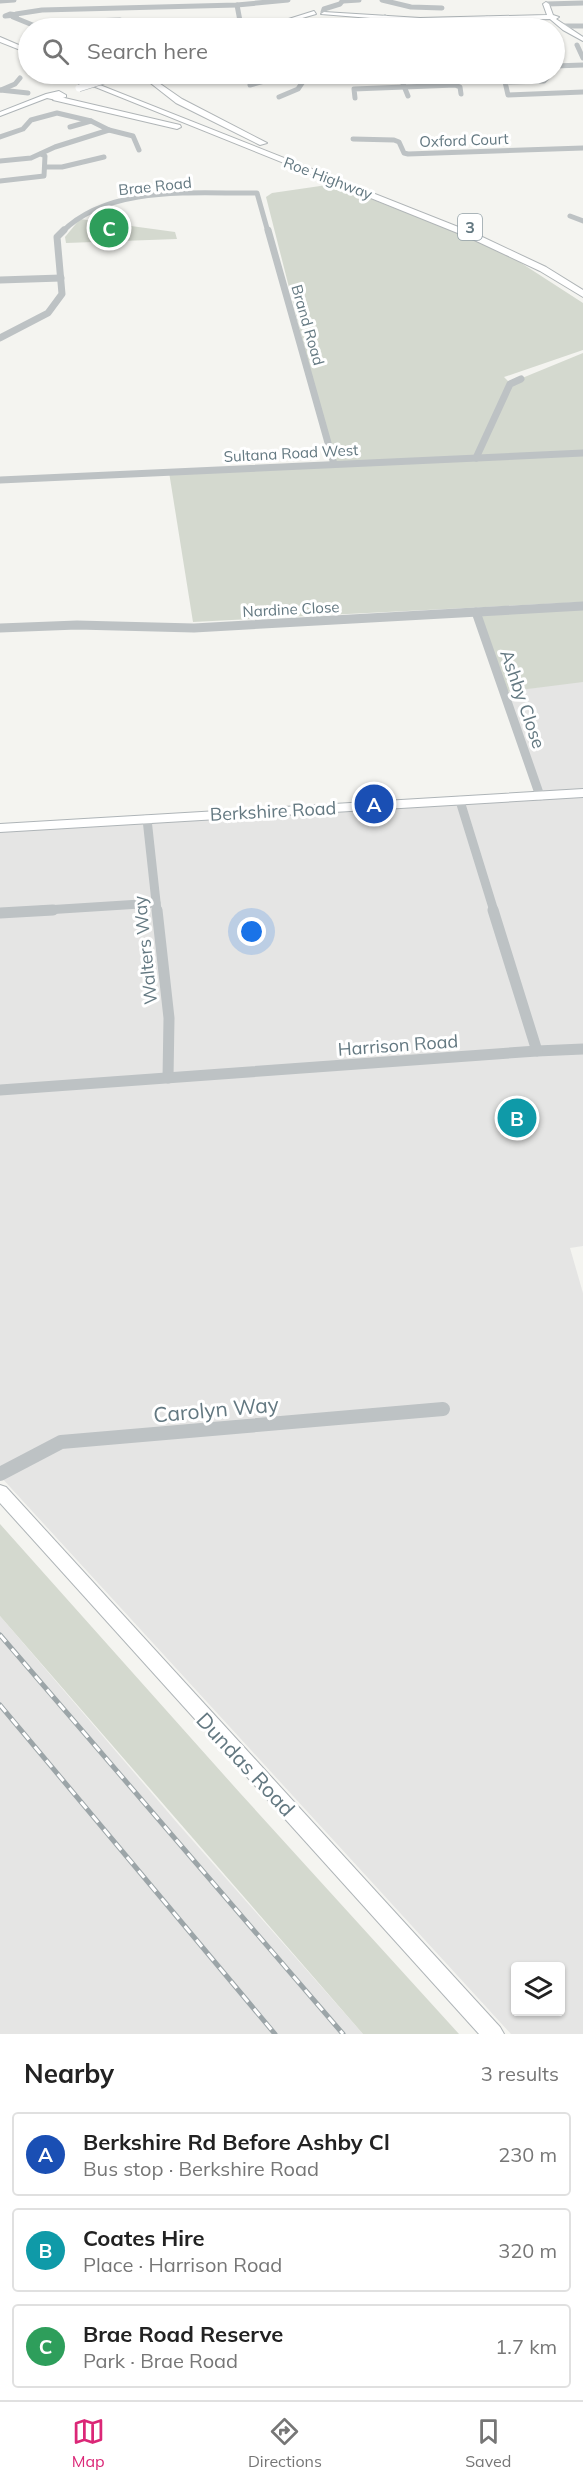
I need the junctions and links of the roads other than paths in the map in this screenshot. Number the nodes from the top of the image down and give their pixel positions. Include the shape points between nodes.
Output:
1 (14, 0) edge
2 (166, 0) edge
3 (288, 0) edge
4 (343, 0) edge
5 (359, 0) edge
6 (382, 0) edge
7 (0, 1) edge
8 (545, 3) edge
9 (583, 3) edge
10 (237, 5) junction
11 (167, 7) junction
12 (442, 8) dead end
13 (0, 12) edge
14 (320, 13) junction
15 (14, 16) junction
16 (554, 16) joint
17 (18, 18) edge
18 (239, 18) edge
19 (300, 18) edge
20 (384, 18) edge
21 (507, 18) edge
22 (565, 26) edge
23 (583, 26) edge
24 (565, 29) edge
25 (0, 39) edge
26 (582, 43) edge
27 (0, 46) edge
28 (18, 47) edge
29 (18, 54) edge
30 (583, 58) edge
31 (583, 65) edge
32 (565, 66) edge
33 (18, 80) edge
34 (92, 84) edge
35 (92, 84) edge
36 (110, 84) edge
37 (156, 84) edge
38 (253, 84) edge
39 (301, 84) edge
40 (504, 84) edge
41 (250, 85) dead end
42 (404, 86) junction
43 (0, 90) edge
44 (583, 92) edge
45 (28, 93) dead end
46 (461, 94) dead end
47 (510, 95) junction
48 (56, 96) junction
49 (408, 96) dead end
50 (279, 97) dead end
51 (355, 98) dead end
52 (508, 103) dead end
53 (0, 114) edge
54 (91, 121) junction
55 (70, 127) dead end
56 (109, 130) junction
57 (3, 136) edge
58 (18, 139) dead end
59 (353, 139) dead end
60 (273, 148) junction
61 (583, 148) edge
62 (139, 150) dead end
63 (40, 154) junction
64 (104, 157) dead end
65 (0, 161) edge
66 (46, 166) junction
67 (299, 168) junction
68 (0, 181) edge
69 (257, 193) joint
70 (570, 216) dead end
71 (583, 221) edge
72 (62, 278) junction
73 (576, 278) dead end
74 (0, 280) edge
75 (583, 294) edge
76 (0, 338) edge
77 (521, 379) dead end
78 (583, 453) edge
79 (476, 458) junction
80 (334, 464) junction
81 (0, 480) edge
82 (583, 606) edge
83 (476, 612) junction
84 (0, 628) edge
85 (583, 793) edge
86 (540, 796) junction
87 (460, 801) junction
88 (147, 819) junction
89 (0, 828) edge
90 (156, 903) junction
91 (0, 913) edge
92 (583, 1049) edge
93 (537, 1051) junction
94 (168, 1078) junction
95 (0, 1090) edge
96 (443, 1408) dead end
97 (0, 1474) edge
98 (0, 1492) edge
99 (493, 2034) edge

1 - 7 street
2 - 11 street
3 - 10 street
4 - 5 street
4 - 14 street
6 - 12 street via 411,7
8 - 9 street
8 - 16 main road
10 - 11 street
10 - 18 street
11 - 15 street via 42,10
13 - 15 street
14 - 19 main road
14 - 20 main road
15 - 17 street
16 - 21 main road
22 - 23 street
24 - 26 main road
25 - 28 highway
26 - 30 street via 576,47
27 - 29 highway
31 - 32 street
33 - 43 street
34 - 67 highway, Roe Highway / 3
35 - 48 main road, bridge
36 - 60 highway, Roe Highway / 3
37 - 60 highway via 179,101
38 - 41 street
39 - 50 street
40 - 47 street
42 - 46 street via 455,86 460,87
42 - 49 street
42 - 51 street via 354,89
43 - 45 street
44 - 47 street
47 - 52 street
48 - 53 main road
48 - 67 highway via 155,120
54 - 55 street
54 - 56 street
54 - 57 street via 54,113 31,120 23,129
56 - 62 street via 133,136
56 - 63 street
57 - 58 street
59 - 61 street, Oxford Court via 392,139 399,142 404,153 419,154
60 - 73 highway, Roe Highway / 3 via 505,241
63 - 65 street
63 - 66 street via 45,156
64 - 66 street via 62,167
66 - 68 street via 45,175 40,178
67 - 75 highway, Roe Highway / 3 via 501,248
69 - 72 street, Brae Road via 154,196 120,201 88,213 66,224 57,237
69 - 80 street, Brand Road
70 - 71 street
72 - 74 street
72 - 76 street, Brae Road via 62,294 48,313
77 - 79 street via 510,384
78 - 79 street, Sultana Road West
79 - 80 street, Sultana Road West
80 - 81 street, Sultana Road West
82 - 83 street, Nardine Close
83 - 84 street, Nardine Close via 194,628
83 - 86 street, Ashby Close
85 - 86 main road, Berkshire Road
86 - 87 main road, Berkshire Road
87 - 88 main road, Berkshire Road
87 - 93 street
88 - 89 main road, Berkshire Road
88 - 90 street, Walters Way
90 - 91 street
90 - 94 street, Walters Way via 169,1018
92 - 93 street, Harrison Road
93 - 94 street, Harrison Road
94 - 95 street, Harrison Road
96 - 97 street, Carolyn Way via 61,1442
98 - 99 main road, Dundas Road

